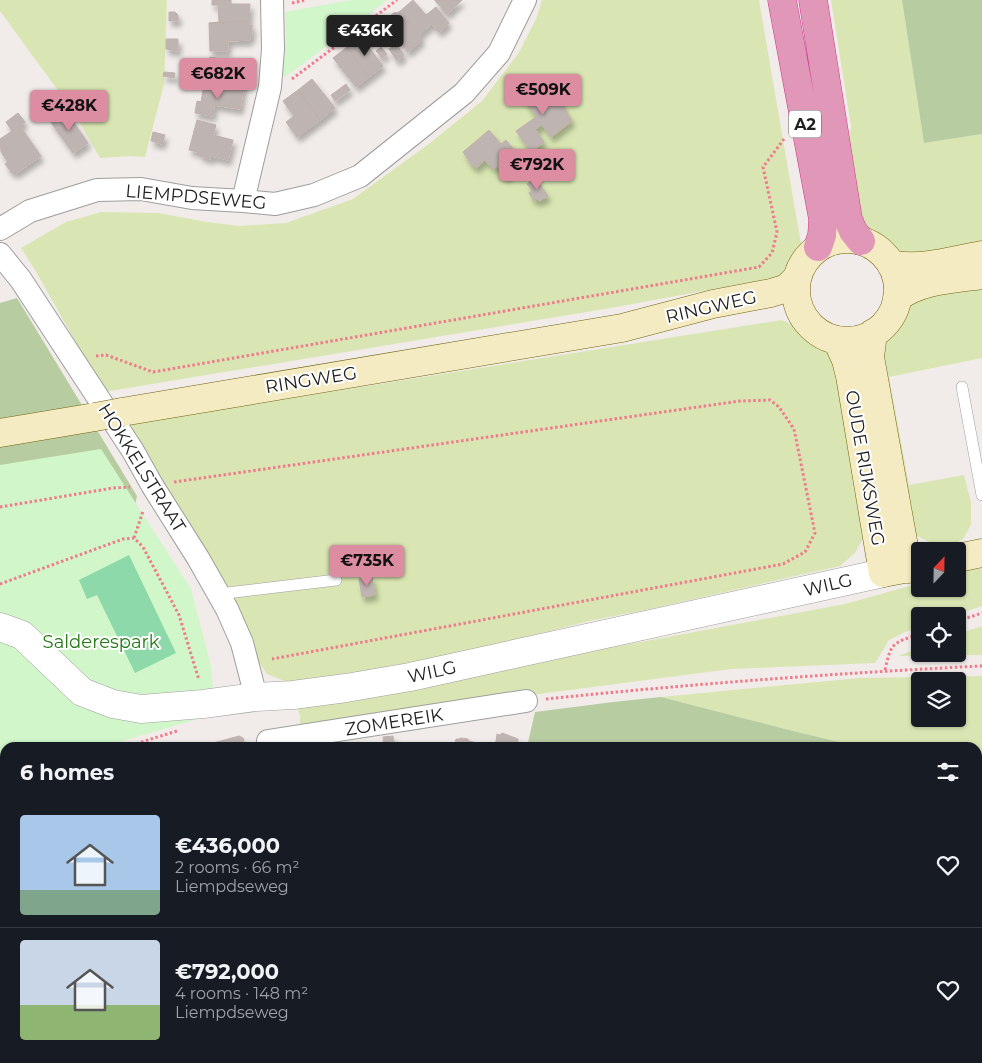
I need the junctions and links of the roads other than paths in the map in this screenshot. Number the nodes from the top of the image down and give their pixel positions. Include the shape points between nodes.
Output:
1 (272, 0) edge
2 (525, 0) edge
3 (782, 0) edge
4 (813, 0) edge
5 (243, 200) junction
6 (0, 229) edge
7 (861, 240) junction
8 (818, 247) junction
9 (0, 254) edge
10 (982, 255) edge
11 (891, 264) junction
12 (982, 275) edge
13 (796, 280) junction
14 (897, 298) junction
15 (803, 315) junction
16 (622, 328) junction
17 (873, 334) junction
18 (837, 340) junction
19 (962, 387) dead end
20 (0, 434) edge
21 (982, 495) edge
22 (982, 553) edge
23 (966, 556) edge
24 (904, 569) edge
25 (336, 580) dead end
26 (219, 594) junction
27 (0, 626) edge
28 (256, 697) junction
29 (526, 701) road end
30 (268, 742) edge

1 - 5 street via 270,87
2 - 5 street, LIEMPDSEWEG via 499,53 464,93 360,176 314,194 275,204
3 - 8 highway, A2 via 823,219
4 - 7 highway, A2 via 848,219
5 - 6 street, LIEMPDSEWEG via 192,198 141,189 97,190 30,211
7 - 8 main road via 832,241
7 - 11 main road via 874,246
8 - 13 main road via 808,256
9 - 26 street, HOKKELSTRAAT via 21,280 133,451
10 - 11 main road via 920,267
11 - 14 main road via 898,288
12 - 14 main road via 925,284
13 - 15 main road via 797,303
13 - 16 main road, RINGWEG via 787,288 771,293 712,304
14 - 17 main road via 888,319
15 - 16 main road, RINGWEG via 772,312 709,323
15 - 18 main road via 814,329
16 - 20 main road, RINGWEG, bridge
17 - 18 main road via 861,340
17 - 24 main road, OUDE RIJKSWEG via 870,357
18 - 24 main road, OUDE RIJKSWEG via 846,360
19 - 21 lane
22 - 23 main road
24 - 28 street, WILG via 410,677 293,695
25 - 26 lane
26 - 28 street, HOKKELSTRAAT via 242,643
27 - 28 street, WILG via 22,634 82,692 113,704 141,709
29 - 30 street, ZOMEREIK

